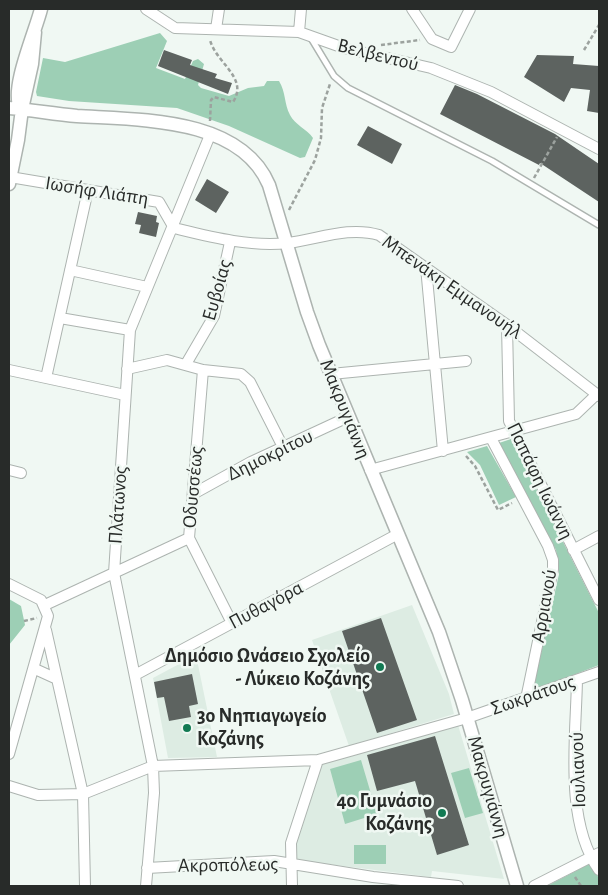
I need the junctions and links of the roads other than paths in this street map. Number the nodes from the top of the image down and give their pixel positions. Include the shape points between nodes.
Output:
1 (41, 9) edge
2 (146, 9) edge
3 (219, 9) edge
4 (302, 9) edge
5 (412, 9) edge
6 (470, 9) edge
7 (212, 29) junction
8 (299, 32) junction
9 (311, 37) junction
10 (16, 103) edge
11 (38, 112) junction
12 (9, 126) edge
13 (210, 135) junction
14 (18, 140) junction
15 (599, 149) edge
16 (10, 181) edge
17 (88, 190) junction
18 (599, 225) edge
19 (174, 228) junction
20 (230, 242) junction
21 (286, 243) junction
22 (426, 267) junction
23 (70, 270) junction
24 (147, 287) junction
25 (60, 318) junction
26 (507, 325) junction
27 (130, 330) junction
28 (466, 361) dead end
29 (186, 364) junction
30 (435, 364) junction
31 (127, 369) junction
32 (9, 370) edge
33 (203, 370) junction
34 (331, 374) junction
35 (46, 378) junction
36 (125, 395) junction
37 (598, 395) edge
38 (348, 417) junction
39 (514, 431) junction
40 (491, 438) junction
41 (283, 447) junction
42 (444, 450) junction
43 (9, 470) edge
44 (370, 470) junction
45 (21, 473) dead end
46 (193, 494) junction
47 (398, 534) junction
48 (599, 536) edge
49 (189, 538) junction
50 (573, 550) junction
51 (114, 573) junction
52 (9, 584) edge
53 (599, 600) edge
54 (44, 605) junction
55 (232, 623) junction
56 (46, 630) junction
57 (34, 669) junction
58 (599, 672) edge
59 (135, 675) junction
60 (57, 679) junction
61 (577, 680) junction
62 (526, 699) junction
63 (468, 718) junction
64 (9, 754) edge
65 (318, 760) junction
66 (153, 766) junction
67 (9, 786) edge
68 (83, 794) junction
69 (595, 855) edge
70 (292, 865) junction
71 (147, 868) junction
72 (599, 870) edge
73 (373, 882) edge
74 (85, 886) edge
75 (146, 886) edge
76 (292, 886) edge
77 (458, 886) edge
78 (517, 886) edge
79 (534, 886) edge

1 - 10 street via 32,64
2 - 7 street, Βελβεντού via 175,28
3 - 7 street
4 - 8 street
5 - 6 street via 432,39 451,47
7 - 8 street, Βελβεντού
8 - 9 street, Βελβεντού
9 - 15 street, Βελβεντού via 458,78
9 - 18 lane via 334,76 348,88 440,133
10 - 11 street, Μακρυγιάννη
10 - 12 street via 15,120
10 - 14 street
11 - 13 street, Μακρυγιάννη via 160,122
11 - 14 street via 25,122
12 - 14 street
13 - 19 street, Πλάτωνος
13 - 21 street, Μακρυγιάννη via 238,148 254,160 266,177
14 - 16 street
16 - 17 street, Ιωσήφ Λιάπη
17 - 19 street, Ιωσήφ Λιάπη via 159,202
17 - 23 street
19 - 20 street
19 - 24 street, Πλάτωνος
20 - 21 street
20 - 29 street, Ευβoίας via 214,316
21 - 22 street, Μπενάκη Εμμανουήλ via 346,232 366,232 387,239
21 - 34 street, Μακρυγιάννη via 307,312
22 - 26 street, Μπενάκη Εμμανουήλ
22 - 30 street
23 - 24 street
23 - 25 street
24 - 27 street, Πλάτωνος
25 - 27 street
25 - 35 street
26 - 37 street, Μπενάκη Εμμανουήλ
26 - 39 street, Παπάφη Ιωάννη via 509,421
27 - 31 street, Πλάτωνος
28 - 30 street
29 - 31 street via 167,360
29 - 33 street
30 - 34 street
30 - 42 street
31 - 36 street, Πλάτωνος
32 - 35 street
33 - 41 street via 246,377
33 - 46 street, Οδυσσέως
34 - 38 street, Μακρυγιάννη
35 - 36 street
36 - 51 street, Πλάτωνος
37 - 39 street via 576,414
38 - 41 street, Δημοκρίτου
38 - 44 street, Μακρυγιάννη
39 - 40 street
39 - 50 street, Παπάφη Ιωάννη
40 - 42 street
40 - 62 street, Αρριανού via 553,560
41 - 46 street, Δημοκρίτου
42 - 44 street
43 - 45 street
44 - 47 street, Μακρυγιάννη
46 - 49 street, Οδυσσέως
47 - 55 street, Πυθαγόρα
47 - 63 street, Μακρυγιάννη via 439,632
48 - 50 street
49 - 51 street
49 - 55 street, Οδυσσέως
50 - 53 street, Παπάφη Ιωάννη
51 - 54 street
51 - 59 street, Πλάτωνος
52 - 54 street via 41,600
54 - 56 street via 48,616
55 - 59 street, Πυθαγόρα
56 - 57 street
56 - 60 street
57 - 60 street
57 - 64 street
58 - 61 street, Σωκράτους
59 - 66 street, Πλάτωνος
60 - 68 street
61 - 62 street, Σωκράτους
61 - 69 street, Ιουλιανού via 576,795 584,836
62 - 63 street, Σωκράτους
63 - 65 street, Σωκράτους
63 - 78 street, Μακρυγιάννη
65 - 66 street, Σωκράτους
65 - 70 street via 291,843
66 - 68 street, Σωκράτους
66 - 71 street, Πλάτωνος via 154,792
67 - 68 street via 38,795
68 - 74 street
69 - 72 street
69 - 79 street
70 - 71 street, Ακροπόλεως via 274,861
70 - 73 street, Ακροπόλεως
70 - 76 street
71 - 75 street, Πλάτωνος
73 - 77 street, Ακροπόλεως

